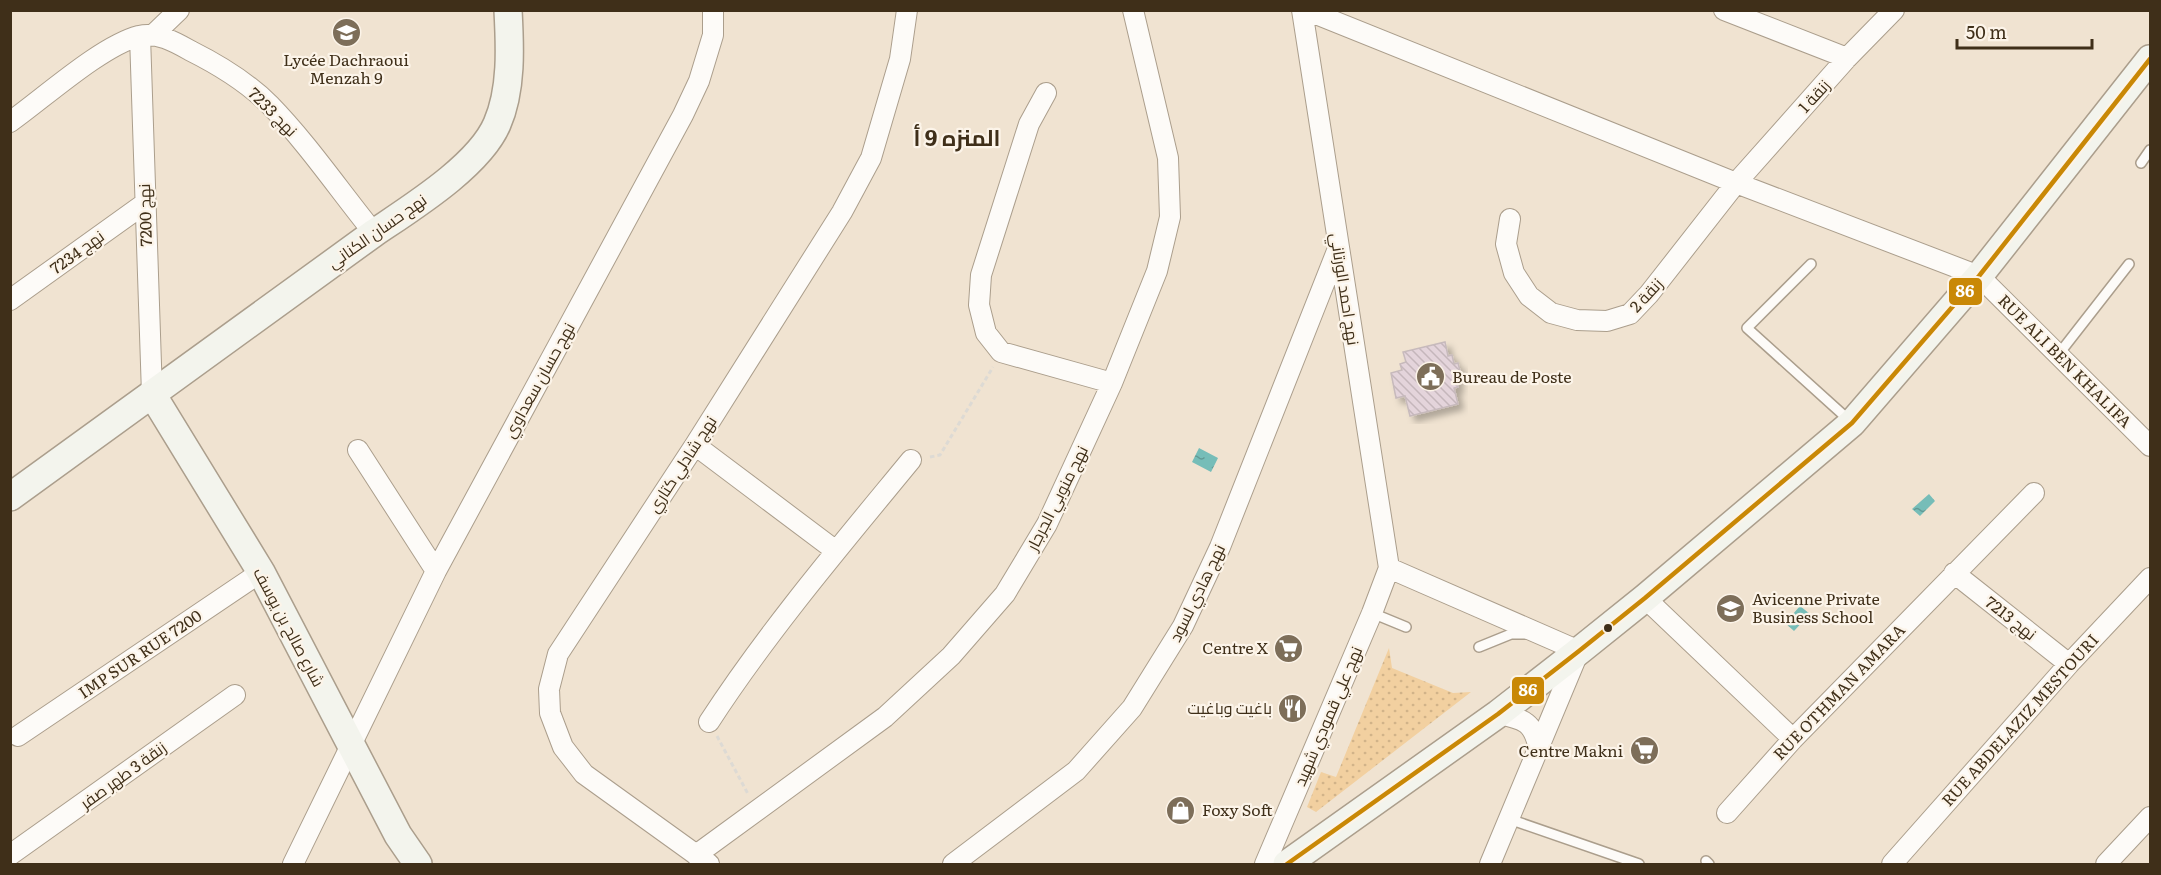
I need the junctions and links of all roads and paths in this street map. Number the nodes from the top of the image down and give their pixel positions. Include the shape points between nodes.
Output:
1 (179, 10) edge
2 (508, 10) edge
3 (713, 10) edge
4 (907, 10) edge
5 (1133, 10) edge
6 (1304, 10) edge
7 (1724, 10) edge
8 (1894, 10) edge
9 (146, 35) junction
10 (1847, 58) junction
11 (2151, 59) edge
12 (1046, 93) dead end
13 (10, 122) edge
14 (2151, 150) edge
15 (2141, 163) dead end
16 (1736, 183) junction
17 (144, 204) junction
18 (1509, 219) dead end
19 (374, 233) junction
20 (1338, 249) junction
21 (1811, 264) dead end
22 (2129, 264) dead end
23 (1979, 276) junction
24 (10, 300) edge
25 (1001, 352) junction
26 (2058, 355) junction
27 (1112, 382) junction
28 (152, 394) junction
29 (1852, 423) junction
30 (695, 445) junction
31 (2151, 446) edge
32 (358, 450) dead end
33 (910, 460) joint
34 (2034, 493) dead end
35 (10, 496) edge
36 (836, 551) junction
37 (1389, 568) junction
38 (436, 571) junction
39 (261, 572) junction
40 (1954, 573) junction
41 (2151, 578) edge
42 (1645, 598) junction
43 (1372, 613) junction
44 (1406, 627) dead end
45 (1540, 635) junction
46 (1479, 647) dead end
47 (1579, 651) junction
48 (2069, 664) junction
49 (236, 694) dead end
50 (1498, 714) junction
51 (709, 722) joint
52 (18, 736) dead end
53 (1793, 739) junction
54 (351, 745) junction
55 (1539, 750) junction
56 (758, 811) junction
57 (1727, 813) dead end
58 (2151, 816) edge
59 (1509, 819) junction
60 (10, 855) edge
61 (703, 860) edge
62 (289, 863) edge
63 (418, 864) edge
64 (953, 864) edge
65 (1265, 864) edge
66 (1287, 864) edge
67 (1490, 864) edge
68 (1639, 864) edge
69 (1892, 864) edge
70 (2106, 864) edge

1 - 9 street
2 - 19 street, نهج حسان الكناني via 510,38 504,104 497,126 487,142 442,185
3 - 38 street, نهج حسان سعداوي via 713,35 699,81 683,115
4 - 30 street, نهج شادلي كتاري via 900,59 871,158 842,212
5 - 27 street, نهج منوبي الجرجار via 1168,158 1170,217 1157,271
6 - 16 street
6 - 20 street, نهج احمد الورتاني
7 - 10 street
8 - 10 street, زنقة 1
9 - 13 street via 98,57
9 - 17 street, نهج 7200
9 - 19 street, نهج 7233 via 181,46 227,72 268,104
10 - 16 street, زنقة 1
11 - 23 street
12 - 25 street via 1029,124 981,275 979,305 986,333
14 - 15 lane
16 - 18 street, زنقة 2 via 1649,294 1630,314 1607,321 1577,320 1551,313 1529,296 1514,273 1506,244
16 - 23 street
17 - 24 street, نهج 7234
17 - 28 street, نهج 7200
19 - 28 street, نهج حسان الكناني
20 - 37 street, نهج احمد الورتاني
20 - 64 street, نهج هادي لسود via 1220,547 1178,635 1132,708 1076,771
21 - 29 lane via 1747,328
22 - 26 lane
23 - 26 street, RUE ALI BEN KHALIFA
23 - 29 street
25 - 27 street
25 - 33 path via 940,455
26 - 31 street, RUE ALI BEN KHALIFA
27 - 56 street, نهج منوبي الجرجار via 1047,524 1005,594 951,656 885,717
28 - 35 street, نهج حسان الكناني
28 - 39 street, شارع صالح بن يوسف
29 - 42 street
30 - 36 street
30 - 61 street, نهج شادلي كتاري via 558,654 549,689 550,713 563,747 585,774
32 - 38 street
33 - 36 street
34 - 40 street, RUE OTHMAN AMARA
36 - 51 street
37 - 43 street, نهج علي قمودي شهيد
37 - 45 street
38 - 54 street, نهج حسان سعداوي
39 - 52 street, IMP SUR RUE 7200
39 - 54 street, شارع صالح بن يوسف
40 - 48 street, نهج 7213
40 - 53 street, RUE OTHMAN AMARA
41 - 48 street, RUE ABDELAZIZ MESTOURI
42 - 47 street
42 - 53 street
43 - 44 lane
43 - 65 street, نهج علي قمودي شهيد
45 - 46 lane via 1512,633
45 - 47 street
47 - 50 street
47 - 55 street
48 - 69 street, RUE ABDELAZIZ MESTOURI
49 - 60 street, زنقة 3 طهر صفر
50 - 55 street via 1526,723 1536,734
50 - 66 street
51 - 56 path
53 - 57 street, RUE OTHMAN AMARA
54 - 62 street, نهج حسان سعداوي
54 - 63 street, شارع صالح بن يوسف via 398,835
55 - 59 street
56 - 61 street, نهج منوبي الجرجار
58 - 70 street
59 - 67 street
59 - 68 lane

